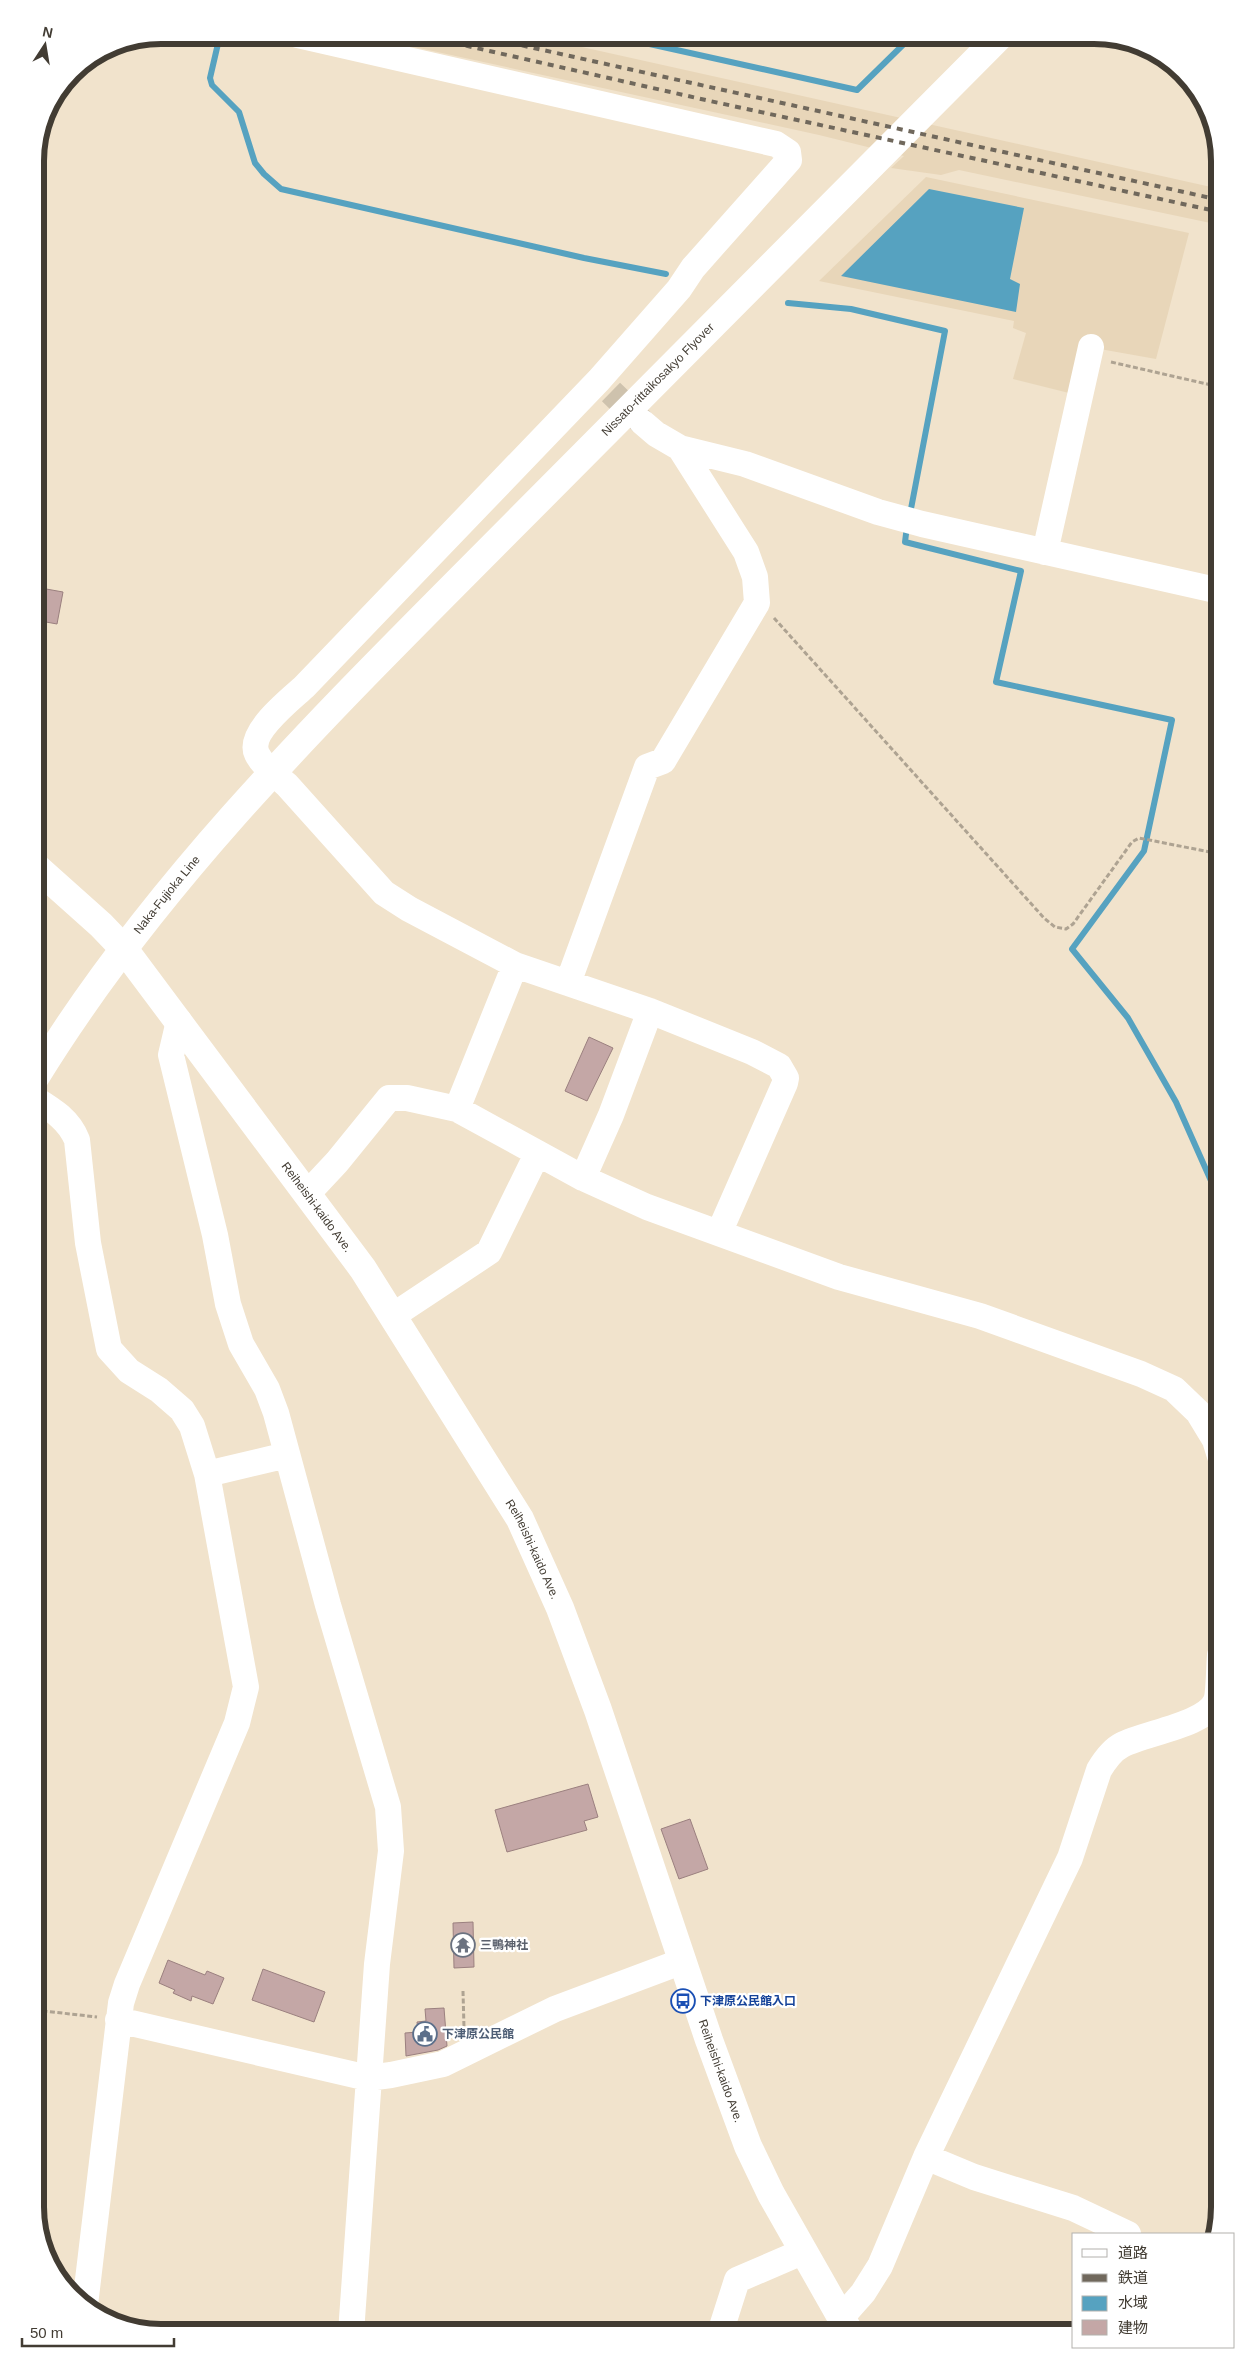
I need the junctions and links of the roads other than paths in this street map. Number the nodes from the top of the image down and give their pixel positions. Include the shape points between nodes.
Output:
1 (337, 44) edge
2 (992, 44) edge
3 (1090, 352) road end
4 (642, 422) tunnel mouth
5 (680, 448) junction
6 (1045, 552) junction
7 (1211, 589) edge
8 (316, 725) joint
9 (272, 772) junction
10 (44, 874) edge
11 (124, 949) junction
12 (515, 965) junction
13 (568, 983) junction
14 (650, 1011) junction
15 (179, 1021) junction
16 (44, 1064) edge
17 (44, 1105) edge
18 (457, 1110) junction
19 (537, 1154) junction
20 (583, 1178) junction
21 (308, 1193) junction
22 (719, 1233) junction
23 (394, 1315) junction
24 (1211, 1433) edge
25 (287, 1456) junction
26 (207, 1474) junction
27 (1211, 1707) edge
28 (683, 1961) junction
29 (118, 2020) junction
30 (368, 2078) junction
31 (926, 2157) junction
32 (1126, 2233) edge
33 (802, 2252) junction
34 (86, 2297) edge
35 (352, 2324) edge
36 (723, 2324) edge
37 (844, 2324) edge
38 (846, 2324) edge

1 - 9 street via 776,144 788,152 789,160 693,268 605,386 273,717 255,743 257,753
2 - 8 main road, Nissato-rittaikosakyo Flyover
3 - 6 street
4 - 5 street
5 - 6 street via 745,464 878,512
5 - 13 street via 746,552 755,577 757,602 664,761 647,767
6 - 7 street
8 - 9 main road, Naka-Fujioka Line
9 - 11 main road, Naka-Fujioka Line
9 - 12 street via 384,893
10 - 11 main road, Reiheishi-kaido Ave.
11 - 15 main road, Reiheishi-kaido Ave.
11 - 16 main road, Naka-Fujioka Line
12 - 13 street
12 - 18 street
13 - 14 street
14 - 20 street via 611,1115
14 - 22 street via 752,1052 779,1066 786,1078
15 - 21 main road, Reiheishi-kaido Ave.
15 - 25 street via 171,1055 215,1235 228,1304 241,1344 267,1389
17 - 26 street via 64,1119 77,1140 88,1243 109,1349 129,1371 182,1410 192,1426
18 - 19 street
18 - 21 street via 407,1098 389,1098
19 - 20 street
19 - 23 street via 488,1252
20 - 22 street via 647,1207
21 - 23 main road, Reiheishi-kaido Ave.
22 - 24 street via 839,1277 980,1316 1141,1374 1174,1389 1198,1412
23 - 28 main road, Reiheishi-kaido Ave. via 501,1485 540,1559 598,1710
25 - 26 street
25 - 30 street via 388,1807 391,1852 377,1964
26 - 29 street via 246,1687 237,1722 127,1984
27 - 31 street via 1194,1719 1121,1745 1106,1758 1099,1770 1070,1858
28 - 30 street via 555,2009 443,2064
28 - 33 main road, Reiheishi-kaido Ave. via 748,2146
29 - 30 street
29 - 34 street
30 - 35 street
31 - 32 street via 974,2177 1073,2208
31 - 38 street via 880,2266
33 - 36 street via 737,2280
33 - 37 main road, Reiheishi-kaido Ave.

